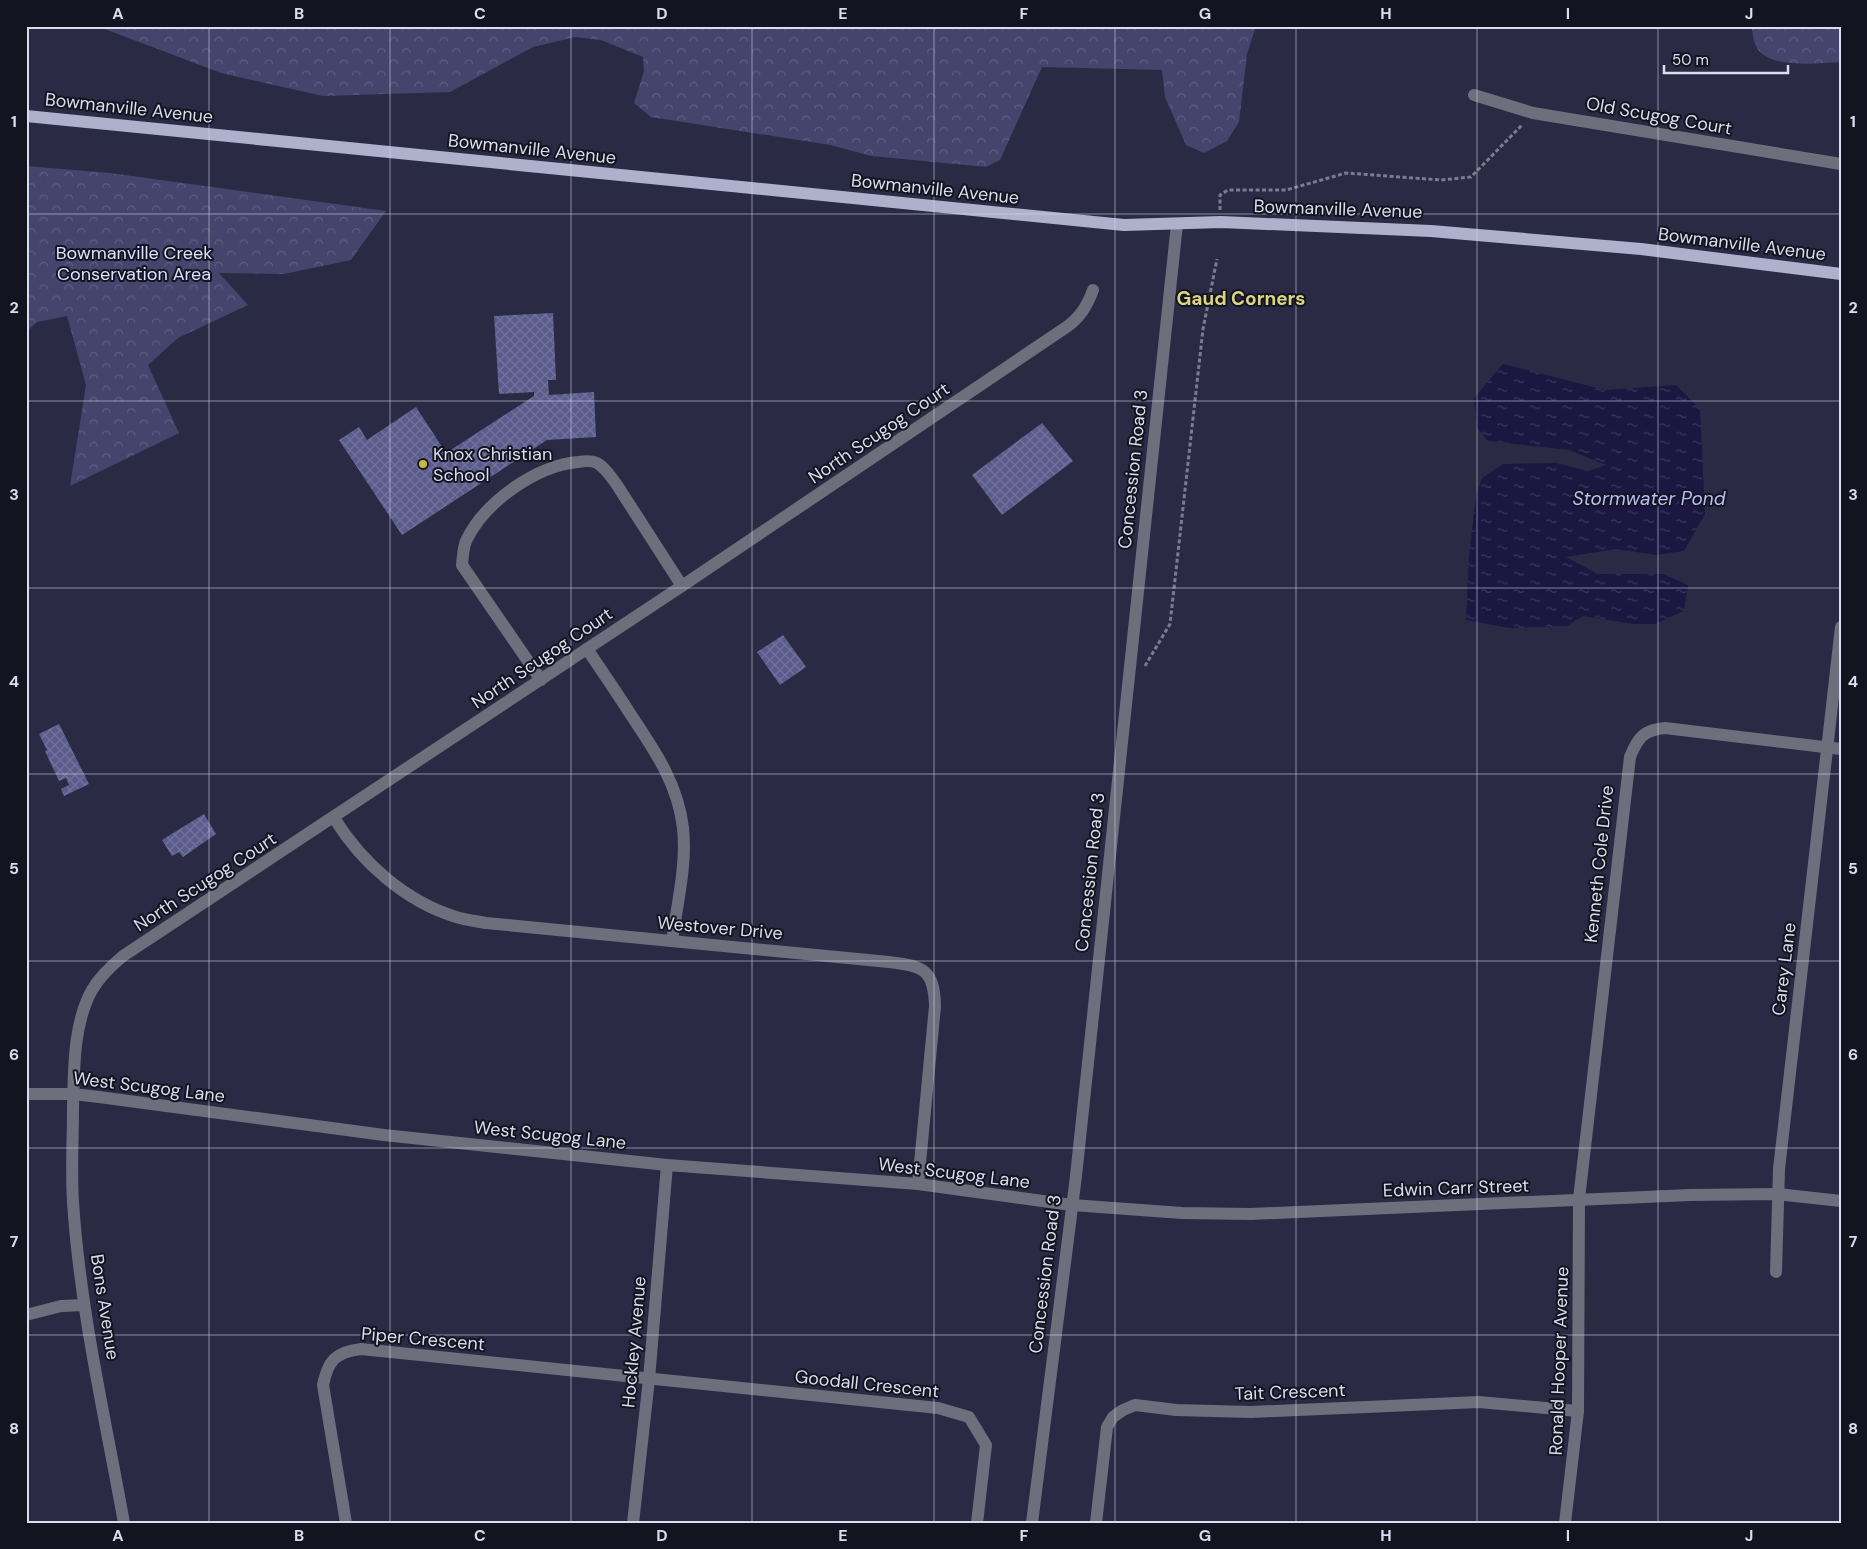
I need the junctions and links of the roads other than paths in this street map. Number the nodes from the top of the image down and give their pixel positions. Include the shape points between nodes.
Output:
1 (1474, 95) dead end
2 (26, 116) edge
3 (1841, 164) edge
4 (1177, 224) junction
5 (1841, 274) edge
6 (1093, 290) dead end
7 (682, 586) junction
8 (1841, 627) edge
9 (587, 649) junction
10 (541, 680) junction
11 (1827, 747) junction
12 (1841, 748) edge
13 (334, 818) junction
14 (672, 941) junction
15 (26, 1094) edge
16 (73, 1094) junction
17 (667, 1165) junction
18 (918, 1184) junction
19 (1777, 1194) junction
20 (1580, 1200) junction
21 (1841, 1201) edge
22 (1072, 1205) junction
23 (1776, 1272) dead end
24 (84, 1305) junction
25 (26, 1315) edge
26 (649, 1379) junction
27 (1578, 1411) junction
28 (124, 1523) edge
29 (346, 1523) edge
30 (633, 1523) edge
31 (977, 1523) edge
32 (1032, 1523) edge
33 (1096, 1523) edge
34 (1565, 1523) edge

1 - 3 street, Old Scugog Court via 1533,113
2 - 4 main road, Bowmanville Avenue via 1114,224
4 - 5 main road, Bowmanville Avenue via 1221,222 1440,231 1641,249
4 - 22 street, Concession Road 3
6 - 7 street, North Scugog Court via 1084,310 1065,328
7 - 9 street, North Scugog Court
7 - 10 street via 617,485 595,462 586,460 558,466 519,485 488,510 473,528 466,540 462,565
8 - 11 street, Carey Lane
9 - 10 street, North Scugog Court
9 - 14 street via 655,751 676,794 683,828 683,860
10 - 13 street, North Scugog Court
11 - 12 street, Kenneth Cole Drive
11 - 19 street, Carey Lane
11 - 20 street, Kenneth Cole Drive via 1666,728 1653,729 1635,744 1628,770
13 - 14 street, Westover Drive via 345,836 382,875 412,898 457,917 486,923
13 - 16 street, North Scugog Court via 122,956 106,970 92,990 83,1014
14 - 18 street, Westover Drive via 911,964 923,970 930,978 935,1006
15 - 16 street, West Scugog Lane
16 - 17 street, West Scugog Lane via 384,1135
16 - 24 street, Bons Avenue via 73,1202
17 - 18 street, West Scugog Lane
17 - 26 street, Hockley Avenue
18 - 22 street, West Scugog Lane
19 - 20 street, Edwin Carr Street
19 - 21 street, Edwin Carr Street
19 - 23 street, Carey Lane
20 - 22 street, Edwin Carr Street via 1251,1214
20 - 27 street, Ronald Hooper Avenue
22 - 32 street, Concession Road 3
24 - 25 street via 61,1306
24 - 28 street, Bons Avenue
26 - 29 street, Piper Crescent via 361,1349 337,1355 330,1363 322,1385
26 - 30 street, Hockley Avenue
26 - 31 street, Goodall Crescent via 938,1408 969,1417 986,1445
27 - 33 street, Tait Crescent via 1479,1402 1251,1412 1176,1410 1135,1405 1113,1417 1107,1427
27 - 34 street, Ronald Hooper Avenue

